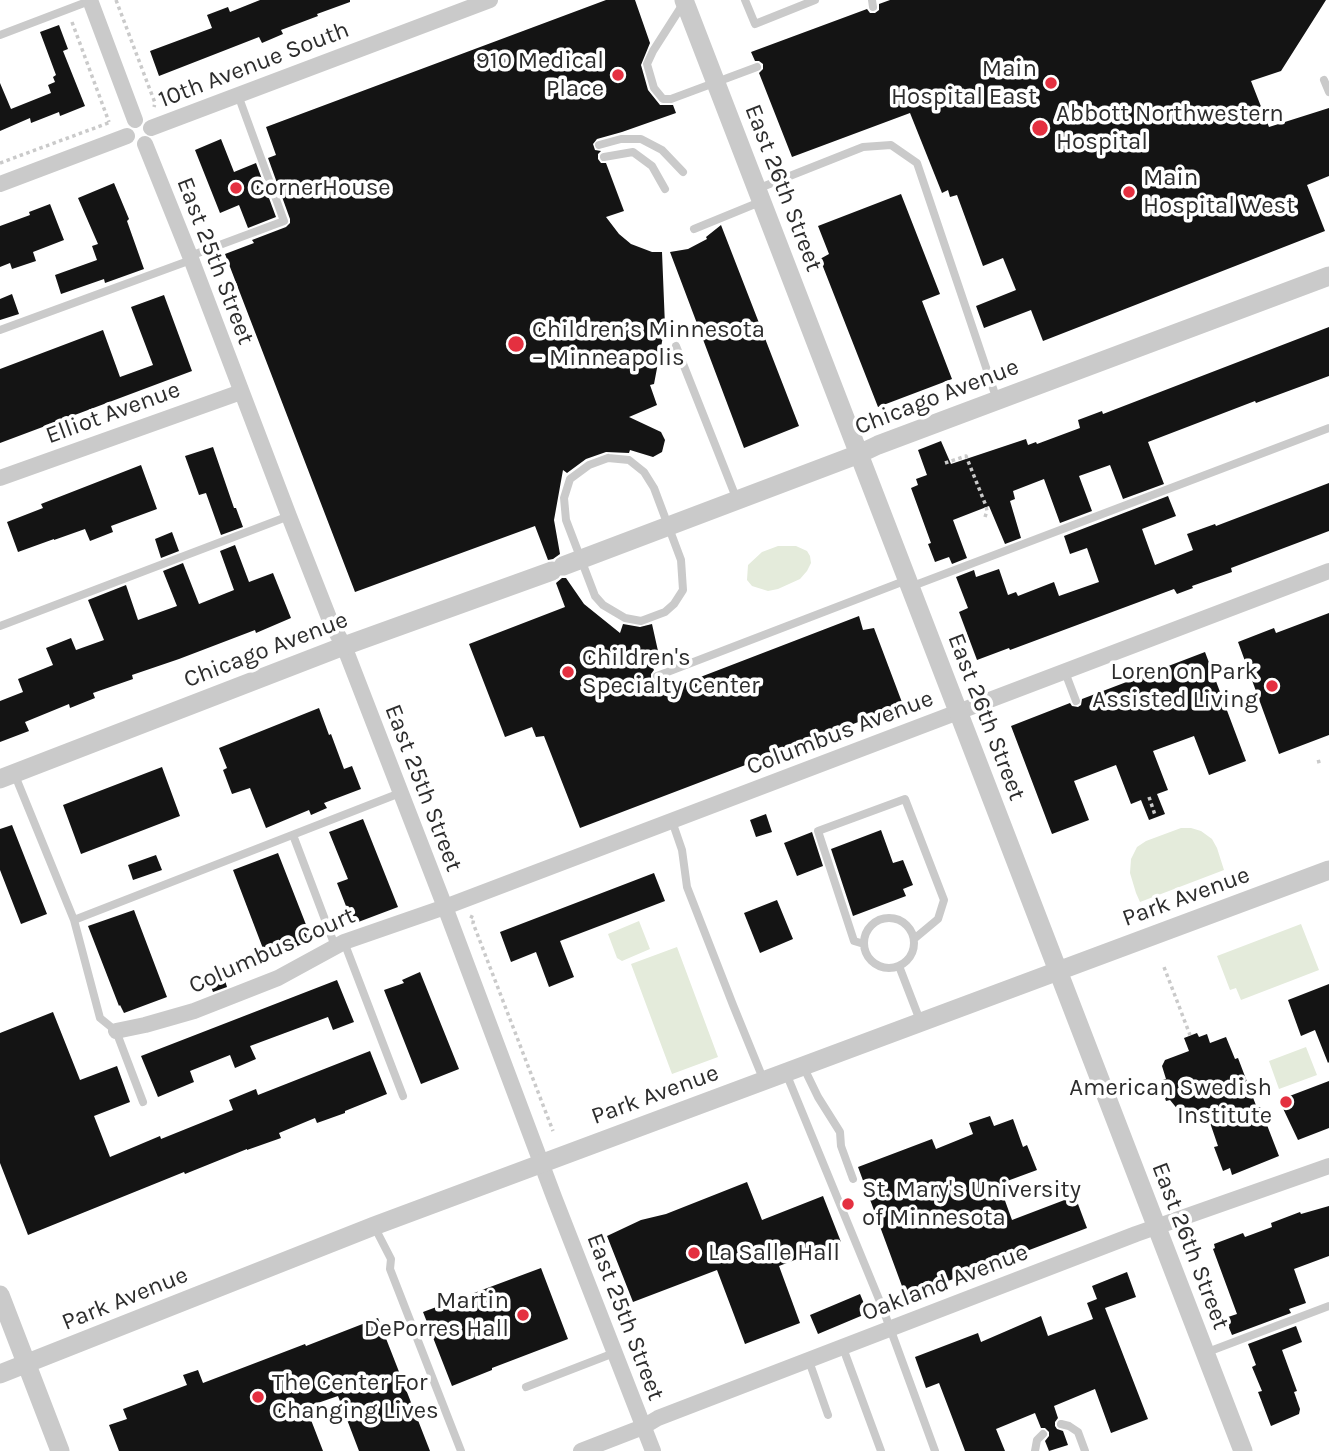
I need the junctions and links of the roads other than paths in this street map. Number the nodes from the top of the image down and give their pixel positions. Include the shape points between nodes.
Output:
1 (91, 0) edge
2 (491, 0) edge
3 (745, 0) edge
4 (815, 0) edge
5 (684, 1) edge
6 (0, 35) edge
7 (757, 67) dead end
8 (1324, 80) dead end
9 (716, 83) junction
10 (1329, 92) edge
11 (238, 95) junction
12 (135, 120) junction
13 (151, 128) junction
14 (127, 136) junction
15 (145, 144) junction
16 (599, 145) dead end
17 (604, 157) dead end
18 (683, 172) dead end
19 (0, 184) edge
20 (665, 189) dead end
21 (760, 195) junction
22 (694, 229) dead end
23 (191, 258) junction
24 (1329, 276) edge
25 (0, 330) edge
26 (676, 346) dead end
27 (241, 392) junction
28 (997, 400) junction
29 (1329, 428) edge
30 (859, 454) junction
31 (0, 478) edge
32 (737, 500) junction
33 (289, 516) junction
34 (668, 526) junction
35 (565, 566) junction
36 (1329, 571) edge
37 (909, 583) junction
38 (0, 626) edge
39 (344, 646) junction
40 (1065, 672) junction
41 (657, 676) dead end
42 (1076, 701) dead end
43 (958, 712) junction
44 (7, 776) edge
45 (400, 793) junction
46 (672, 820) junction
47 (293, 835) junction
48 (1329, 870) edge
49 (445, 907) junction
50 (74, 920) junction
51 (914, 939) junction
52 (339, 944) junction
53 (864, 944) junction
54 (900, 966) junction
55 (1058, 971) junction
56 (921, 1023) junction
57 (116, 1031) junction
58 (794, 1069) junction
59 (764, 1081) junction
60 (402, 1096) dead end
61 (143, 1102) dead end
62 (542, 1164) junction
63 (1329, 1166) edge
64 (853, 1179) dead end
65 (374, 1226) junction
66 (1157, 1227) junction
67 (0, 1295) edge
68 (1329, 1306) edge
69 (891, 1329) junction
70 (843, 1348) junction
71 (614, 1353) junction
72 (1205, 1353) junction
73 (809, 1361) junction
74 (27, 1364) junction
75 (0, 1374) edge
76 (526, 1387) dead end
77 (828, 1415) dead end
78 (1061, 1424) dead end
79 (643, 1427) junction
80 (1043, 1434) dead end
81 (60, 1451) edge
82 (461, 1451) edge
83 (581, 1451) edge
84 (653, 1451) edge
85 (881, 1451) edge
86 (935, 1451) edge
87 (1035, 1451) edge
88 (1085, 1451) edge
89 (1243, 1451) edge

1 - 6 lane
1 - 12 street
2 - 11 street, 10th Avenue South
3 - 4 lane via 755,24
5 - 9 street, East 26th Street
5 - 9 lane via 647,64 654,88 663,99 671,99
7 - 9 lane
8 - 10 lane
9 - 21 street, East 26th Street
11 - 13 street, 10th Avenue South
11 - 23 lane via 284,221
12 - 13 street via 143,120
12 - 14 street via 128,124
13 - 15 street
14 - 15 street via 136,145
14 - 19 street
15 - 23 street, East 25th Street
16 - 18 lane via 641,139 662,150
17 - 20 lane via 633,152 652,166
21 - 22 lane
21 - 28 lane via 863,147 891,145 917,163
21 - 30 street, East 26th Street
23 - 25 lane
23 - 27 street, East 25th Street
24 - 28 street, Chicago Avenue
26 - 32 lane
27 - 31 street, Elliot Avenue
27 - 33 street, East 25th Street
28 - 30 street, Chicago Avenue
29 - 37 lane
30 - 32 street, Chicago Avenue
30 - 37 street, East 26th Street
32 - 34 street, Chicago Avenue
33 - 38 lane
33 - 39 street, East 25th Street
34 - 35 street, Chicago Avenue
34 - 35 lane via 681,560 683,590 674,604 652,618 625,618 603,605
34 - 35 lane via 654,488 629,460 608,458 589,465 569,479 564,498
35 - 39 street, Chicago Avenue
36 - 40 street, Columbus Avenue
37 - 41 lane
37 - 43 street, East 26th Street
39 - 44 street, Chicago Avenue
39 - 45 street, East 25th Street
40 - 42 lane
40 - 43 street, Columbus Avenue
43 - 46 street, Columbus Avenue
43 - 55 street, East 26th Street
44 - 50 lane
45 - 47 lane
45 - 49 street, East 25th Street
46 - 49 street, Columbus Avenue
46 - 59 lane via 687,887
47 - 50 lane
47 - 52 lane
48 - 55 street, Park Avenue
49 - 52 street, Columbus Court
49 - 62 street, East 25th Street
50 - 57 lane via 100,1018
51 - 53 lane via 906,925 891,918 869,928
51 - 53 lane via 938,919 944,900 905,799 818,831 854,941
51 - 54 lane via 911,955
52 - 57 street, Columbus Court via 278,978 230,997
52 - 60 lane
53 - 54 lane via 876,964
54 - 56 lane
55 - 56 street, Park Avenue
55 - 66 street, East 26th Street
56 - 58 street, Park Avenue
57 - 61 lane
58 - 59 street, Park Avenue
58 - 64 lane via 840,1132
58 - 69 lane
59 - 62 street, Park Avenue
62 - 65 street, Park Avenue
62 - 71 street, East 25th Street
63 - 66 street, Oakland Avenue
65 - 74 street, Park Avenue
65 - 82 lane via 391,1259 390,1269
66 - 69 street, Oakland Avenue
66 - 72 street, East 26th Street
67 - 74 street
68 - 72 lane
69 - 70 street, Oakland Avenue
69 - 86 lane
70 - 73 street, Oakland Avenue
70 - 85 lane
71 - 76 lane
71 - 79 street, East 25th Street
72 - 89 street, East 26th Street
73 - 77 lane
73 - 79 street, Oakland Avenue
74 - 75 street, Park Avenue
74 - 81 street
78 - 88 lane via 1078,1432
79 - 83 street, Oakland Avenue
79 - 84 street, East 25th Street
80 - 87 lane

